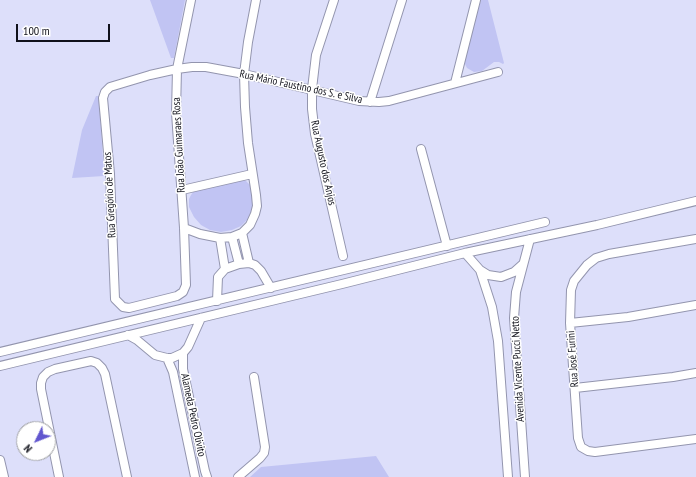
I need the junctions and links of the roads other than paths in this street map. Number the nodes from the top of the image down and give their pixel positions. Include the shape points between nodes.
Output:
1 (191, 0) edge
2 (256, 0) edge
3 (334, 0) edge
4 (402, 0) edge
5 (476, 0) edge
6 (176, 69) junction
7 (498, 72) dead end
8 (244, 74) junction
9 (455, 84) junction
10 (312, 89) junction
11 (105, 92) joint
12 (370, 102) junction
13 (420, 149) dead end
14 (252, 174) junction
15 (182, 190) junction
16 (696, 201) edge
17 (545, 222) dead end
18 (184, 228) junction
19 (520, 228) junction
20 (242, 233) junction
21 (232, 236) junction
22 (220, 238) junction
23 (696, 239) edge
24 (530, 240) junction
25 (511, 243) junction
26 (447, 246) junction
27 (465, 253) junction
28 (343, 256) dead end
29 (249, 263) junction
30 (239, 264) junction
31 (523, 264) junction
32 (225, 269) junction
33 (480, 270) junction
34 (340, 272) junction
35 (342, 284) junction
36 (271, 288) junction
37 (183, 292) joint
38 (217, 301) junction
39 (696, 305) edge
40 (201, 318) junction
41 (570, 323) junction
42 (103, 328) junction
43 (128, 335) junction
44 (106, 340) junction
45 (0, 352) edge
46 (183, 353) junction
47 (167, 358) junction
48 (0, 366) edge
49 (696, 373) edge
50 (254, 377) dead end
51 (575, 388) junction
52 (696, 439) edge
53 (0, 460) edge
54 (4, 477) edge
55 (59, 477) edge
56 (127, 477) edge
57 (195, 477) edge
58 (207, 477) edge
59 (238, 477) edge
60 (508, 477) edge
61 (525, 477) edge

1 - 6 street, Rua João Guimaraes Rosa
2 - 8 street
3 - 10 street, Rua Augusto dos Anjos via 316,55
4 - 12 street
5 - 9 street
6 - 8 street, Rua Mário Faustino dos S. e Silva via 206,67
6 - 11 street, Rua Mário Faustino dos S. e Silva via 110,87
6 - 15 street, Rua João Guimaraes Rosa via 176,113
7 - 9 street, Rua Mário Faustino dos S. e Silva
8 - 10 street, Rua Mário Faustino dos S. e Silva
8 - 14 street
9 - 12 street, Rua Mário Faustino dos S. e Silva via 389,101
10 - 12 street, Rua Mário Faustino dos S. e Silva
10 - 28 street, Rua Augusto dos Anjos via 315,134
11 - 37 street, Rua Gregório de Matos via 103,98 110,174 115,300 123,307 129,308 177,296
13 - 26 street
14 - 15 street
14 - 20 street via 255,214
15 - 18 street, Rua João Guimaraes Rosa
16 - 24 street
17 - 19 street
18 - 22 street
18 - 37 street, Rua João Guimaraes Rosa via 186,285
19 - 24 street
19 - 25 street via 517,237
19 - 26 street
20 - 21 street
20 - 29 street
21 - 22 street
21 - 30 street
22 - 32 street
23 - 41 street, Rua José Furini via 596,258 574,280 571,290
24 - 25 street
24 - 31 street, Avenida Vicente Pucci Netto
25 - 27 street
26 - 34 street
27 - 33 street, Avenida Vicente Pucci Netto
27 - 35 street
29 - 30 street
29 - 36 street via 261,271
30 - 32 street
31 - 33 street via 514,272 501,277 488,275
31 - 61 street, Avenida Vicente Pucci Netto via 516,292 514,318
32 - 38 street via 218,277
33 - 60 street, Avenida Vicente Pucci Netto via 492,306 498,341
34 - 35 street
34 - 36 street
35 - 40 street
36 - 38 street
38 - 42 street
39 - 41 street via 628,317
40 - 43 street
40 - 46 street via 191,342
41 - 51 street, Rua José Furini
42 - 44 street
42 - 45 street
43 - 44 street
43 - 47 street via 143,344 154,355
44 - 48 street
46 - 47 street
46 - 58 street, Alameda Pedro Olivito via 183,369
47 - 57 street, Alameda Pedro Olivito via 173,372
49 - 51 street
50 - 59 street via 265,447 260,458
51 - 52 street, Rua José Furini via 578,438 581,447 588,451
53 - 54 street
55 - 56 street via 40,389 43,377 55,369 91,362 98,363 105,374

